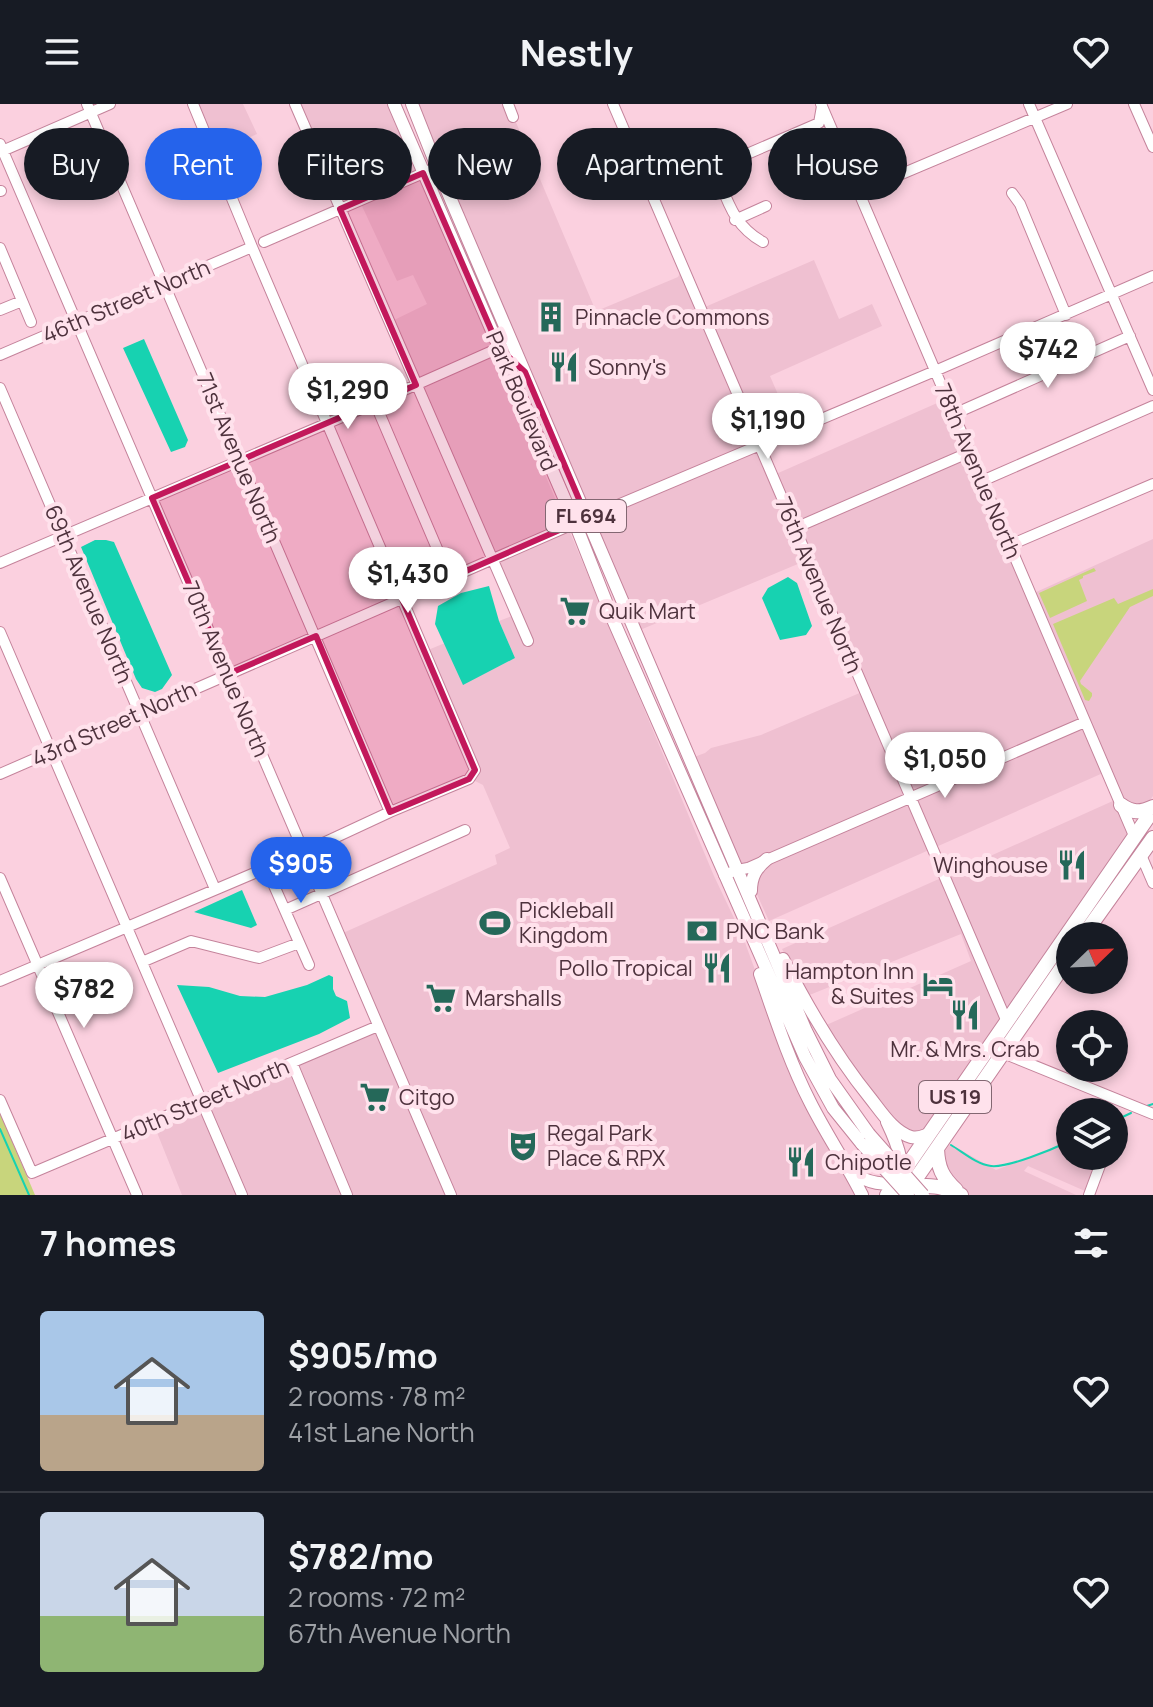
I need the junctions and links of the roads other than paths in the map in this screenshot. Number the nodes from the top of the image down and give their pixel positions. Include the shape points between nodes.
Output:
1 (110, 104) edge
2 (193, 104) edge
3 (295, 104) edge
4 (394, 104) edge
5 (412, 104) edge
6 (508, 104) edge
7 (613, 104) edge
8 (823, 104) edge
9 (1029, 104) edge
10 (1067, 104) edge
11 (1134, 104) edge
12 (89, 108) edge
13 (513, 117) dead end
14 (1035, 118) junction
15 (623, 128) edge
16 (833, 128) edge
17 (428, 144) edge
18 (1153, 147) edge
19 (1, 149) edge
20 (752, 152) edge
21 (428, 171) edge
22 (907, 172) edge
23 (423, 173) junction
24 (1012, 193) dead end
25 (451, 200) edge
26 (654, 200) edge
27 (727, 200) edge
28 (862, 200) edge
29 (766, 206) dead end
30 (340, 209) junction
31 (735, 220) junction
32 (264, 242) dead end
33 (763, 242) dead end
34 (252, 247) junction
35 (0, 248) edge
36 (1153, 276) edge
37 (164, 285) junction
38 (1111, 293) junction
39 (22, 301) junction
40 (479, 302) junction
41 (0, 310) edge
42 (1066, 315) junction
43 (31, 322) dead end
44 (77, 322) junction
45 (506, 328) junction
46 (1130, 336) junction
47 (499, 348) junction
48 (0, 355) edge
49 (935, 371) junction
50 (525, 372) junction
51 (1152, 383) edge
52 (416, 385) junction
53 (0, 388) edge
54 (375, 403) junction
55 (1153, 406) edge
56 (954, 414) junction
57 (327, 423) junction
58 (760, 446) junction
59 (970, 452) junction
60 (239, 461) junction
61 (982, 481) junction
62 (1153, 484) edge
63 (152, 498) junction
64 (581, 521) junction
65 (795, 528) junction
66 (64, 535) junction
67 (1010, 545) junction
68 (492, 561) junction
69 (0, 563) edge
70 (450, 579) junction
71 (402, 599) junction
72 (614, 622) junction
73 (0, 632) edge
74 (316, 636) junction
75 (528, 641) dead end
76 (228, 674) junction
77 (660, 691) junction
78 (648, 700) junction
79 (139, 712) junction
80 (1085, 722) junction
81 (51, 751) junction
82 (0, 774) edge
83 (704, 791) junction
84 (910, 797) junction
85 (1121, 805) junction
86 (1152, 811) edge
87 (390, 812) junction
88 (465, 830) dead end
89 (1135, 838) junction
90 (1153, 838) edge
91 (304, 852) junction
92 (1141, 855) junction
93 (767, 859) junction
94 (737, 870) junction
95 (724, 875) junction
96 (0, 878) edge
97 (272, 881) dead end
98 (1153, 883) edge
99 (215, 889) junction
100 (751, 891) junction
101 (321, 893) junction
102 (736, 902) junction
103 (285, 910) junction
104 (1094, 921) joint
105 (127, 927) junction
106 (299, 943) junction
107 (142, 962) junction
108 (37, 965) junction
109 (309, 965) dead end
110 (1056, 976) edge
111 (0, 981) edge
112 (1007, 1022) junction
113 (378, 1026) junction
114 (1003, 1053) junction
115 (292, 1063) junction
116 (0, 1100) edge
117 (202, 1102) junction
118 (1153, 1114) edge
119 (884, 1116) junction
120 (929, 1134) junction
121 (113, 1139) junction
122 (866, 1139) junction
123 (937, 1149) junction
124 (850, 1170) junction
125 (1098, 1170) edge
126 (904, 1187) edge
127 (137, 1195) edge
128 (242, 1195) edge
129 (347, 1195) edge
130 (451, 1195) edge
131 (862, 1195) edge
132 (961, 1195) edge
133 (1089, 1195) edge

1 - 12 street
2 - 34 street
3 - 30 street
4 - 23 main road, Park Boulevard / FL 694
5 - 17 main road, Park Boulevard / FL 694
6 - 13 street
7 - 15 street, 76th Avenue North
8 - 16 street, 78th Avenue North
8 - 20 street via 819,123
9 - 14 street
10 - 14 street
11 - 18 street
12 - 19 street
12 - 37 street, 71st Avenue North
14 - 22 street
14 - 38 street
19 - 44 street, 70th Avenue North
21 - 23 street
23 - 30 street
23 - 40 main road, Park Boulevard / FL 694
24 - 42 street
25 - 45 main road, Park Boulevard / FL 694
26 - 58 street, 76th Avenue North
27 - 31 street
28 - 49 street, 78th Avenue North
29 - 31 street
30 - 32 street
30 - 52 street
31 - 33 street
34 - 37 street, 46th Street North
34 - 57 street
35 - 39 street
36 - 38 street, 43rd Street North
37 - 44 street, 46th Street North
37 - 60 street, 71st Avenue North
38 - 42 street, 43rd Street North
38 - 46 street
39 - 41 street
39 - 43 street
40 - 45 main road
40 - 47 main road, Park Boulevard / FL 694
42 - 49 street, 43rd Street North
44 - 48 street, 46th Street North
44 - 63 street, 70th Avenue North
45 - 50 main road, Park Boulevard / FL 694
46 - 51 street
46 - 56 street
47 - 50 main road
47 - 52 street
47 - 64 main road, Park Boulevard / FL 694
49 - 56 street, 78th Avenue North
49 - 58 street, 43rd Street North
50 - 64 main road, Park Boulevard / FL 694
52 - 54 street
52 - 68 street
53 - 66 street, 69th Avenue North
54 - 57 street
54 - 70 street
55 - 61 street
56 - 59 street, 78th Avenue North
57 - 60 street
57 - 71 street
58 - 64 street, 43rd Street North
58 - 65 street, 76th Avenue North
59 - 61 street, 78th Avenue North
59 - 65 street
60 - 63 street
60 - 74 street, 71st Avenue North
61 - 67 street, 78th Avenue North
62 - 67 street
63 - 66 street
63 - 76 street, 70th Avenue North
64 - 68 street, 43rd Street North
64 - 72 main road, Park Boulevard / FL 694
64 - 77 main road, Park Boulevard / FL 694
65 - 84 street, 76th Avenue North
66 - 69 street
66 - 79 street, 69th Avenue North
67 - 80 street, 78th Avenue North
68 - 70 street, 43rd Street North
68 - 75 street
70 - 71 street, 43rd Street North
71 - 74 street, 43rd Street North
71 - 87 street via 475,770 469,779
72 - 77 main road via 633,643 653,688
72 - 78 main road, Park Boulevard / FL 694
73 - 81 street
74 - 76 street, 43rd Street North
74 - 87 street, 71st Avenue North
76 - 79 street, 43rd Street North
76 - 91 street, 70th Avenue North
77 - 83 main road, Park Boulevard / FL 694
78 - 83 main road via 661,708 691,776
78 - 95 main road, Park Boulevard / FL 694
79 - 81 street, 43rd Street North
79 - 99 street, 69th Avenue North
80 - 84 street
80 - 85 street, 78th Avenue North
81 - 82 street, 43rd Street North
81 - 105 street
83 - 94 main road, Park Boulevard / FL 694
84 - 93 street
84 - 112 street, 76th Avenue North
85 - 86 highway via 1129,811
85 - 89 street, 78th Avenue North
86 - 89 highway, US 19
86 - 92 highway
87 - 91 street
88 - 101 street
89 - 104 highway via 1135,852
89 - 112 highway, US 19
90 - 92 highway
91 - 99 street
91 - 101 street, 70th Avenue North
92 - 98 street
92 - 104 highway
93 - 94 street
93 - 100 main road via 755,871
94 - 95 street
94 - 100 main road
94 - 122 main road, FL 694 via 806,1031
95 - 102 main road, FL 694
96 - 108 street
97 - 103 street
99 - 105 street
100 - 119 main road via 839,1058
101 - 103 street
101 - 113 street, 70th Avenue North
102 - 122 main road, FL 694 via 805,1057 833,1108
102 - 124 main road via 794,1067
103 - 106 street
105 - 107 street
105 - 108 street
106 - 107 street via 259,958 191,941
106 - 109 street
107 - 117 street
108 - 111 street
108 - 121 street
110 - 114 highway, US 19
112 - 120 highway, US 19
113 - 115 street, 40th Street North
113 - 130 street, 70th Avenue North
114 - 118 street
114 - 123 highway, US 19
115 - 117 street, 40th Street North
115 - 129 street
116 - 121 street, 40th Street North via 32,1173
117 - 121 street, 40th Street North
117 - 128 street
119 - 120 main road via 910,1137
119 - 126 main road via 896,1139
120 - 126 highway, US 19
121 - 127 street
122 - 126 main road, FL 694, bridge
123 - 126 highway, US 19
123 - 132 highway via 940,1171
124 - 126 main road via 874,1183
124 - 131 main road
125 - 133 street
126 - 132 highway via 931,1185

